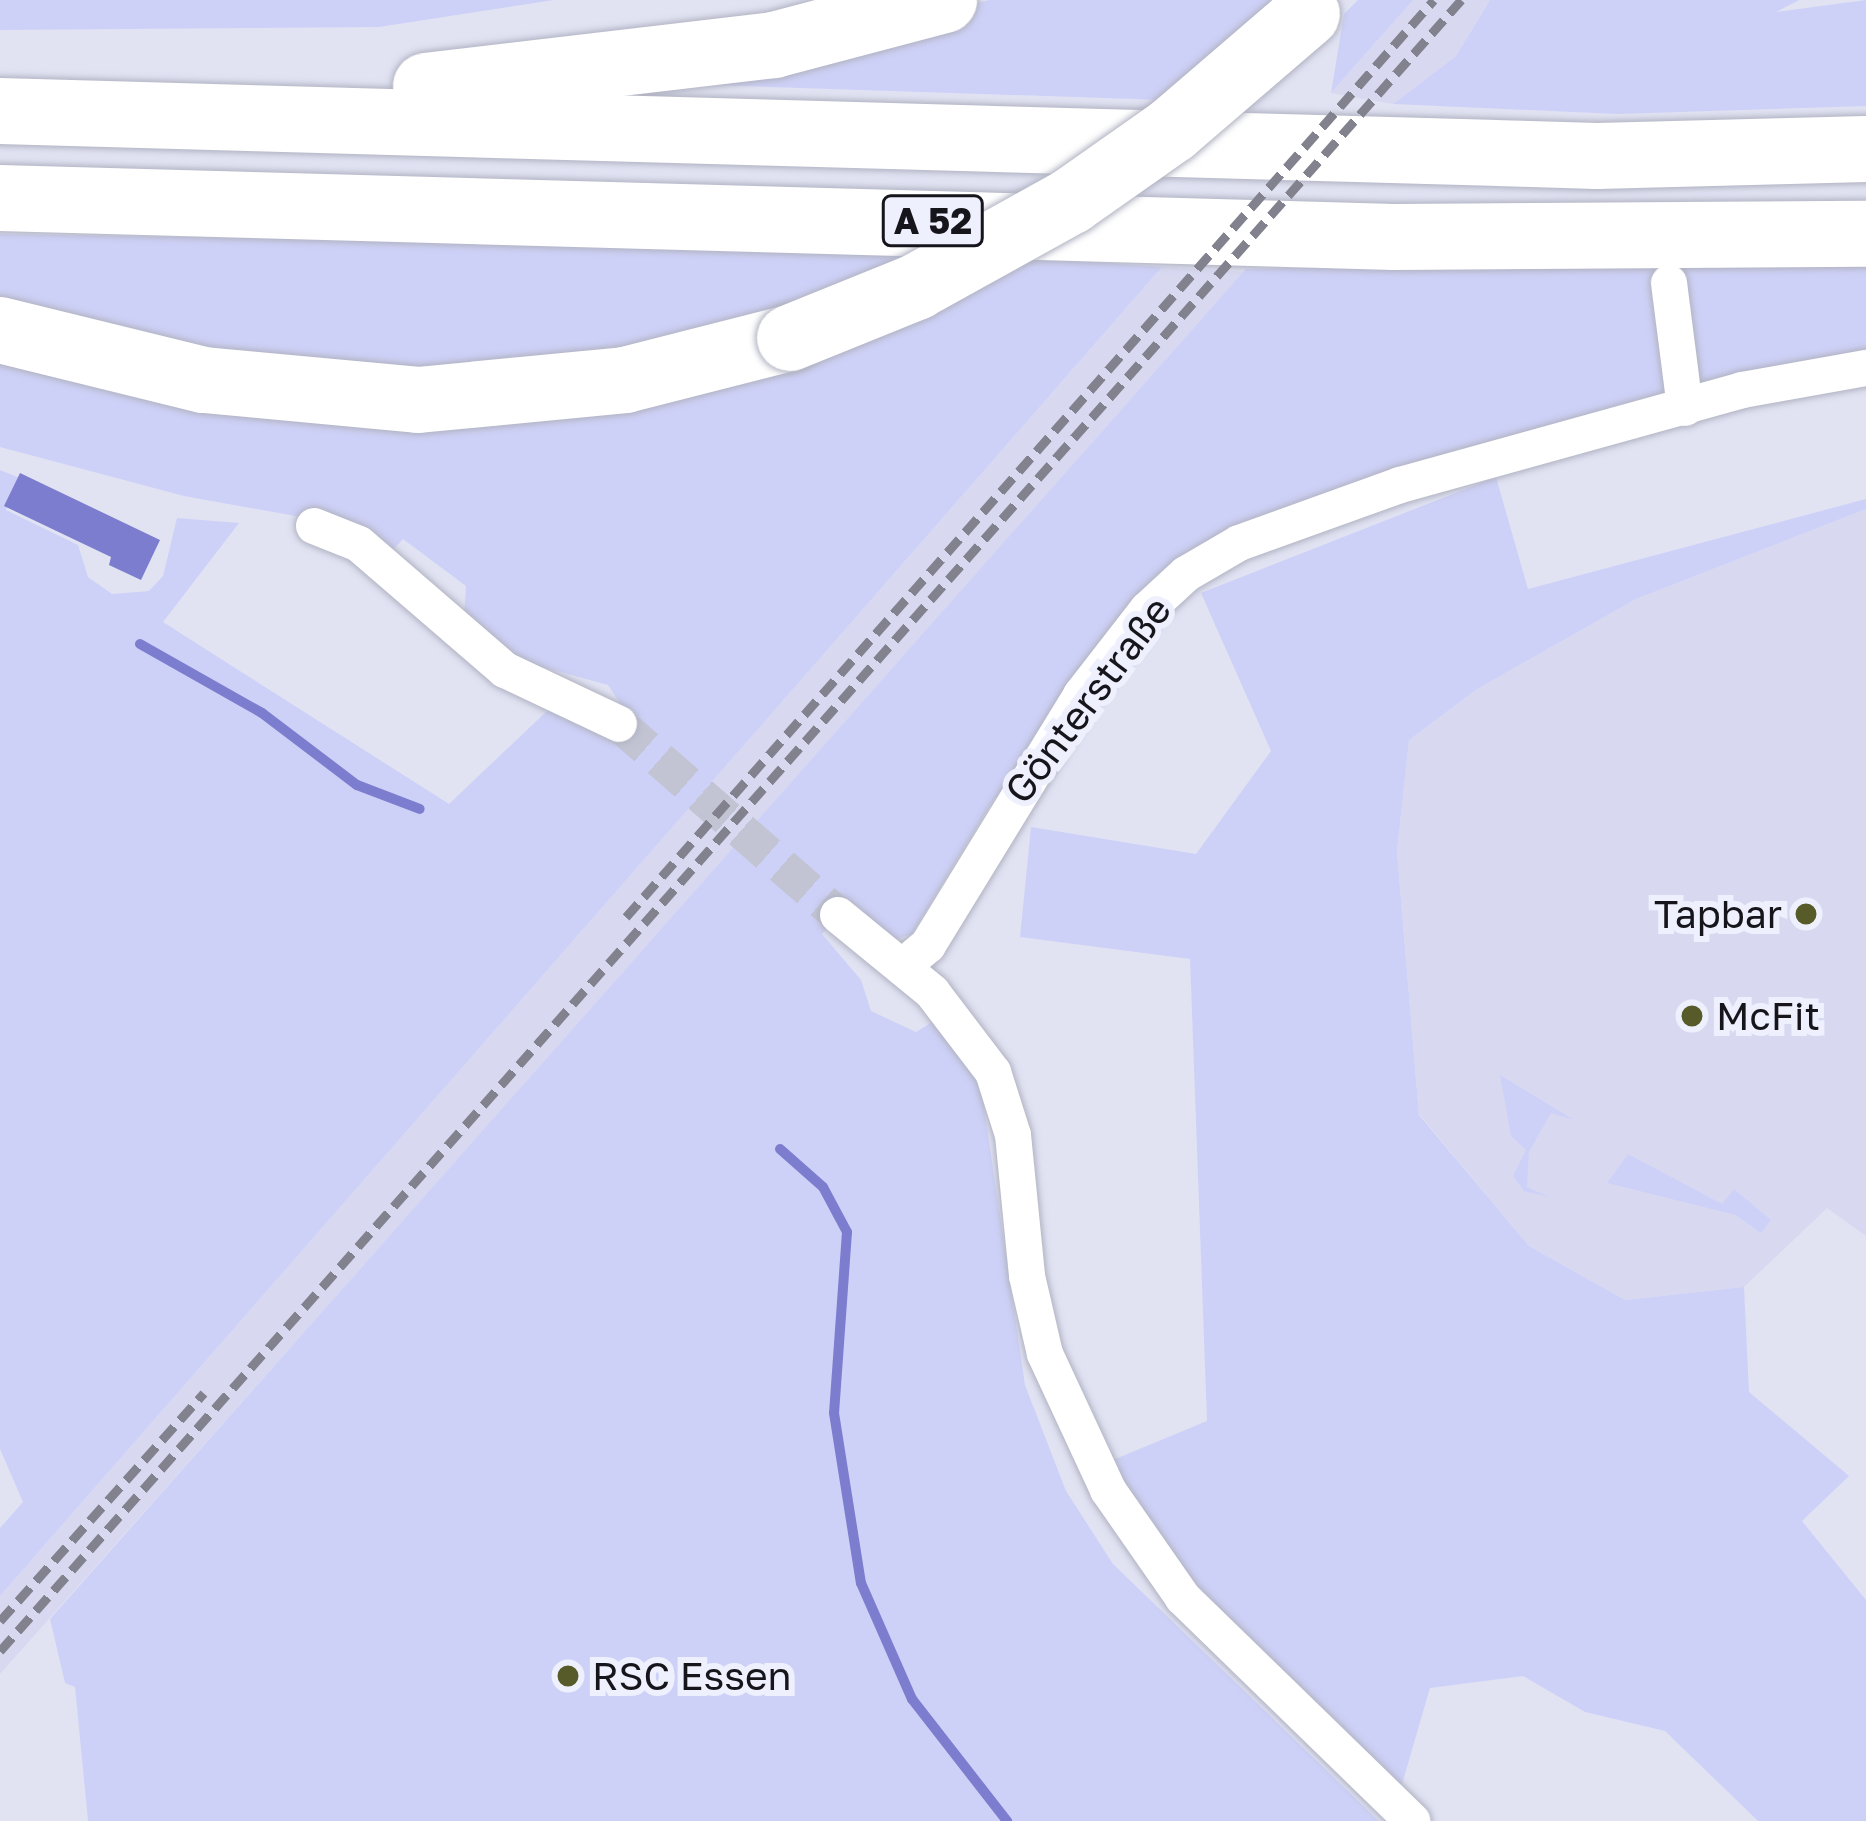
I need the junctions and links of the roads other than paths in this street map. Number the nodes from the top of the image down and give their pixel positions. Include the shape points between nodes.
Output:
1 (944, 0) edge
2 (1314, 7) edge
3 (0, 111) edge
4 (160, 116) junction
5 (1866, 149) edge
6 (0, 197) edge
7 (1866, 234) edge
8 (1669, 283) dead end
9 (0, 329) edge
10 (1866, 368) edge
11 (1685, 407) junction
12 (314, 526) dead end
13 (619, 724) tunnel mouth
14 (838, 915) tunnel mouth
15 (902, 968) junction
16 (1412, 1821) edge

1 - 4 highway via 706,56
2 - 9 highway, bridge via 1172,130 1071,201 916,287 790,338 609,382 418,400 204,380
3 - 4 highway, A 52
4 - 5 highway, A 52 via 1597,156
6 - 7 highway, A 52 via 1394,237
8 - 11 street
10 - 11 street, Gönterstraße
11 - 15 street, Gönterstraße via 1333,506 1186,574 1081,695 928,945
12 - 13 street via 359,544 505,670
14 - 15 street
15 - 16 street via 967,1029 993,1072 1013,1135 1027,1276 1045,1354 1108,1490 1184,1598

